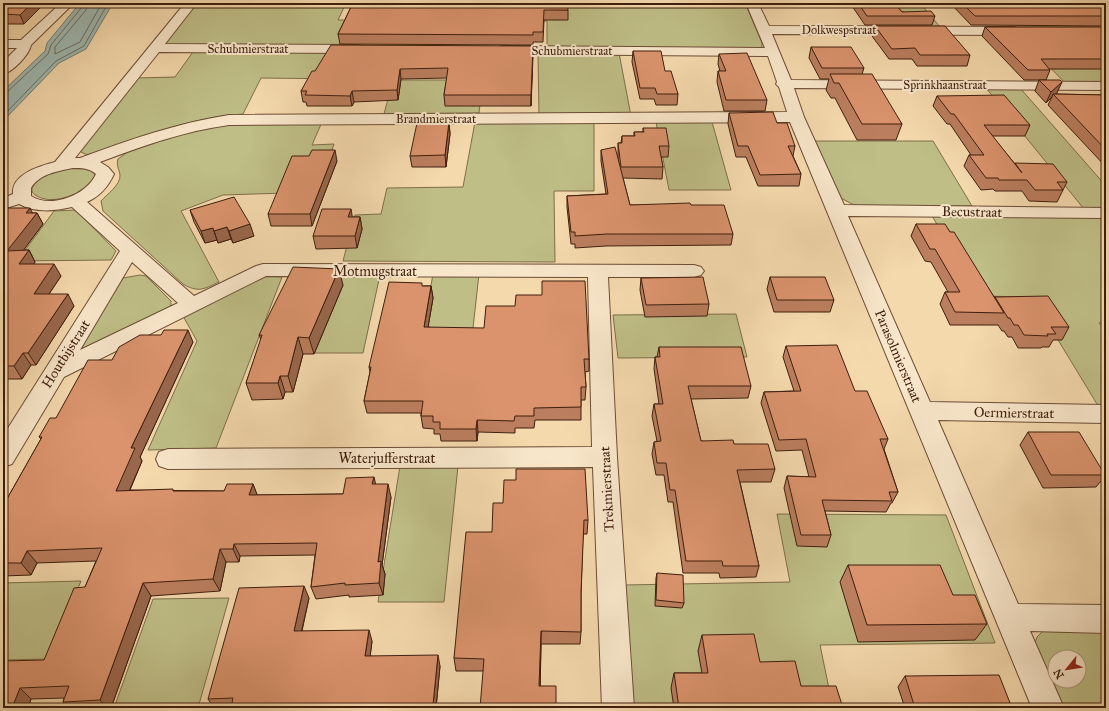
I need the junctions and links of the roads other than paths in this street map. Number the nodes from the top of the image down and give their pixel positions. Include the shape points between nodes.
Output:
1 (68, 3) edge
2 (191, 3) edge
3 (752, 3) edge
4 (765, 30) junction
5 (1027, 31) edge
6 (3, 44) edge
7 (24, 44) junction
8 (154, 48) junction
9 (368, 49) edge
10 (488, 50) edge
11 (774, 52) junction
12 (3, 70) edge
13 (783, 84) junction
14 (1106, 86) edge
15 (796, 117) junction
16 (82, 163) junction
17 (61, 165) junction
18 (22, 197) junction
19 (76, 200) junction
20 (3, 204) edge
21 (838, 210) junction
22 (1106, 213) edge
23 (130, 250) junction
24 (598, 271) junction
25 (694, 271) dead end
26 (192, 305) junction
27 (56, 371) junction
28 (922, 411) junction
29 (1106, 414) edge
30 (3, 457) edge
31 (605, 457) junction
32 (168, 459) dead end
33 (1010, 617) junction
34 (1106, 619) edge
35 (618, 708) edge
36 (1048, 708) edge

1 - 7 street
2 - 8 street
3 - 4 street, Parasolmierstraat
4 - 5 street, Dolkwespstraat
4 - 11 street, Parasolmierstraat
6 - 7 street
7 - 12 street via 23,50
8 - 9 street, Schubmierstraat
8 - 17 street
10 - 11 street, Schubmierstraat
11 - 13 street, Parasolmierstraat
13 - 14 street, Sprinkhaanstraat
13 - 15 street, Parasolmierstraat
15 - 16 street, Brandmierstraat via 229,120 156,136
15 - 21 street, Parasolmierstraat
16 - 17 street
16 - 19 street via 101,169 105,174 104,181 89,195
17 - 18 street via 38,173 30,179 23,185
18 - 19 street via 33,204 43,206
18 - 20 street
19 - 23 street
21 - 22 street, Becustraat
21 - 28 street, Parasolmierstraat
23 - 26 street
23 - 27 street, Houtbijstraat
24 - 25 street, Motmugstraat
24 - 26 street, Motmugstraat via 263,270
24 - 31 street, Trekmierstraat
26 - 27 street, Motmugstraat
27 - 30 street, Houtbijstraat
28 - 29 street, Oermierstraat
28 - 33 street, Parasolmierstraat
31 - 32 street, Waterjufferstraat
31 - 35 street, Trekmierstraat
33 - 34 street
33 - 36 street, Parasolmierstraat

